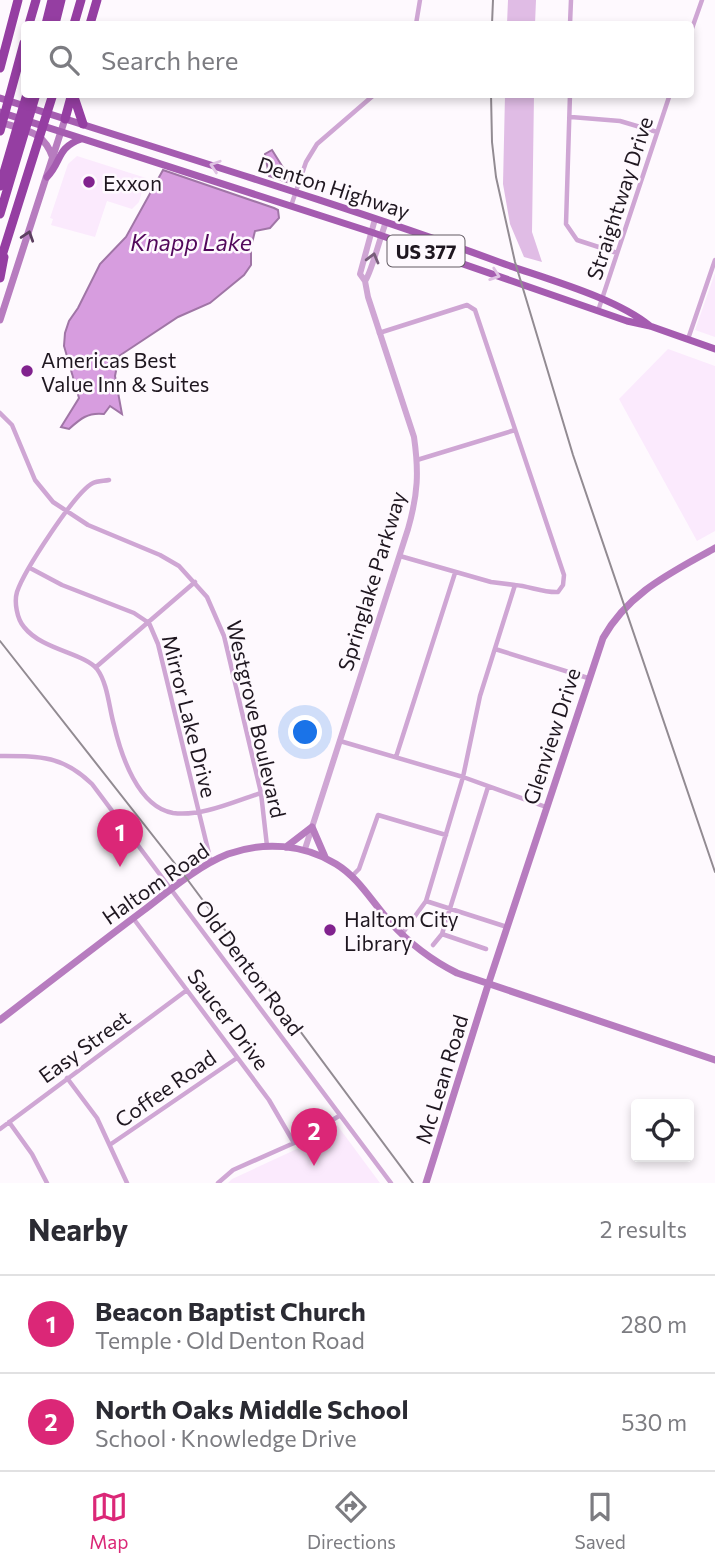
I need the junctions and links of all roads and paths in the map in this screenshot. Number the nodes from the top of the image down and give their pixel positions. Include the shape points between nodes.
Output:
1 (18, 0) edge
2 (36, 0) edge
3 (52, 0) edge
4 (61, 0) edge
5 (81, 0) edge
6 (95, 0) edge
7 (420, 0) edge
8 (571, 0) edge
9 (702, 0) edge
10 (30, 21) edge
11 (47, 21) edge
12 (56, 21) edge
13 (75, 21) edge
14 (91, 21) edge
15 (416, 21) edge
16 (570, 21) edge
17 (694, 25) edge
18 (21, 54) edge
19 (2, 58) edge
20 (0, 68) edge
21 (26, 98) edge
22 (35, 98) edge
23 (53, 98) edge
24 (72, 98) edge
25 (74, 98) edge
26 (370, 98) edge
27 (570, 98) edge
28 (669, 98) edge
29 (1, 99) edge
30 (0, 112) edge
31 (570, 117) junction
32 (65, 119) junction
33 (0, 122) edge
34 (83, 124) junction
35 (0, 131) edge
36 (61, 132) junction
37 (657, 132) junction
38 (81, 139) junction
39 (133, 140) junction
40 (119, 150) junction
41 (53, 158) junction
42 (47, 177) junction
43 (0, 186) edge
44 (295, 192) junction
45 (291, 206) junction
46 (0, 214) edge
47 (376, 219) junction
48 (386, 222) junction
49 (371, 232) junction
50 (381, 235) junction
51 (4, 251) junction
52 (617, 253) junction
53 (715, 260) edge
54 (0, 262) edge
55 (0, 278) edge
56 (365, 281) junction
57 (602, 300) junction
58 (598, 311) junction
59 (0, 320) edge
60 (650, 326) junction
61 (379, 333) junction
62 (687, 340) junction
63 (715, 349) edge
64 (0, 413) edge
65 (515, 430) junction
66 (417, 460) junction
67 (109, 480) dead end
68 (65, 512) junction
69 (715, 548) edge
70 (400, 556) junction
71 (30, 568) junction
72 (455, 573) junction
73 (195, 582) junction
74 (514, 585) junction
75 (149, 623) junction
76 (495, 649) junction
77 (96, 667) junction
78 (588, 678) junction
79 (340, 741) junction
80 (0, 756) edge
81 (396, 757) junction
82 (463, 777) junction
83 (488, 787) junction
84 (261, 793) junction
85 (546, 807) junction
86 (198, 812) junction
87 (312, 827) junction
88 (446, 835) junction
89 (267, 846) junction
90 (286, 847) junction
91 (305, 849) junction
92 (325, 857) junction
93 (211, 862) junction
94 (352, 876) junction
95 (172, 889) junction
96 (426, 901) junction
97 (450, 909) junction
98 (133, 918) junction
99 (507, 927) junction
100 (402, 934) junction
101 (442, 934) junction
102 (433, 945) dead end
103 (486, 949) dead end
104 (488, 985) junction
105 (187, 990) junction
106 (0, 1020) edge
107 (237, 1058) junction
108 (715, 1060) edge
109 (68, 1078) junction
110 (339, 1116) junction
111 (9, 1122) junction
112 (0, 1129) edge
113 (294, 1143) junction
114 (111, 1144) junction
115 (47, 1183) edge
116 (127, 1183) edge
117 (218, 1183) edge
118 (391, 1183) edge
119 (426, 1183) edge

1 - 19 highway
2 - 10 highway
3 - 11 highway
4 - 12 highway
5 - 13 highway
6 - 14 highway
7 - 15 street
8 - 16 street
9 - 17 street
18 - 35 highway
19 - 20 highway
21 - 43 highway
22 - 46 highway
23 - 51 highway
24 - 32 highway
25 - 34 highway
26 - 44 street via 317,144
27 - 31 street
28 - 37 street, Straightway Drive
29 - 32 main road, Denton Highway / US 377
30 - 36 main road, Denton Highway / US 377
31 - 37 street via 620,121
31 - 52 street via 566,225 577,240
32 - 34 main road, Denton Highway / US 377
32 - 36 main road
33 - 41 main road via 38,135
34 - 39 main road, Denton Highway / US 377
36 - 38 main road, Denton Highway / US 377
36 - 41 main road
37 - 52 street, Straightway Drive
38 - 40 main road, Denton Highway / US 377
38 - 42 main road via 65,147
39 - 40 main road
44 -> 39 main road, Denton Highway / US 377
40 - 45 main road, Denton Highway / US 377
41 - 42 main road
59 -> 42 main road
44 - 45 street
44 - 47 main road, Denton Highway / US 377
45 - 49 main road, Denton Highway / US 377
47 - 48 main road, Denton Highway / US 377
47 - 49 street, Springlake Parkway
48 - 50 street
48 - 57 main road, Denton Highway / US 377
49 - 50 main road, Denton Highway / US 377
49 - 56 street, Springlake Parkway via 360,274
56 -> 50 street
50 -> 58 main road, Denton Highway / US 377
51 - 54 highway
51 - 55 highway
52 - 57 street, Straightway Drive
53 - 62 street
56 - 61 street, Springlake Parkway
57 - 58 street, Straightway Drive
57 - 60 main road, Denton Highway / US 377
58 - 60 main road, Denton Highway / US 377
60 - 62 main road, Denton Highway / US 377
61 - 65 street via 467,305 475,310
61 - 66 street, Springlake Parkway via 408,416
62 - 63 main road, Denton Highway / US 377
64 - 68 street, Westgrove Boulevard via 19,438 35,480
65 - 66 street
65 - 74 street via 564,575 558,592
66 - 70 street, Springlake Parkway via 417,494
67 - 68 street via 92,484
68 - 71 street
68 - 73 street, Westgrove Boulevard via 160,555 180,566
69 - 78 main road, Glenview Drive via 624,606 603,638
70 - 72 street
70 - 79 street, Springlake Parkway
71 - 75 street, Mirror Lake Drive
71 - 77 street via 17,592 22,625 45,644
72 - 74 street
72 - 81 street
73 - 75 street
73 - 84 street, Westgrove Boulevard via 208,597 224,636
74 - 76 street
75 - 77 street
75 - 86 street, Mirror Lake Drive
76 - 78 street
76 - 82 street
77 - 86 street via 121,755 141,790 161,809
78 - 85 main road, Glenview Drive
79 - 81 street
79 - 87 street, Springlake Parkway
80 - 95 street, Old Denton Road via 40,756 80,772
81 - 82 street
82 - 83 street
82 - 88 street
83 - 85 street
83 - 97 street
84 - 86 street
84 - 89 street, Westgrove Boulevard
85 - 99 main road, Glenview Drive
86 - 93 street, Mirror Lake Drive
87 - 90 main road
87 - 91 street, Springlake Parkway
87 - 92 main road
88 - 94 street via 378,815 359,869
88 - 96 street
89 - 90 main road, Haltom Road
89 - 93 main road, Haltom Road
90 - 91 main road, Haltom Road
91 - 92 main road, Haltom Road
92 - 94 main road, Haltom Road
93 - 95 main road, Haltom Road
94 - 100 main road, Haltom Road
95 - 98 main road, Haltom Road
95 - 110 street, Old Denton Road
96 - 97 street
96 - 100 street
97 - 99 street
97 - 101 street
98 - 105 street, Saucer Drive
98 - 106 main road, Haltom Road
99 - 104 main road, Glenview Drive
100 - 104 main road, Haltom Road via 435,962
101 - 102 street
101 - 103 street
104 - 108 main road, Haltom Road
104 - 119 main road, Mc Lean Road
105 - 107 street, Saucer Drive
105 - 109 street, Easy Street
107 - 113 street, Saucer Drive
107 - 114 street, Coffee Road
109 - 111 street, Easy Street
109 - 114 street
110 - 113 street
110 - 118 street, Old Denton Road
111 - 112 street, Easy Street
111 - 115 street
113 - 117 street via 233,1170
114 - 116 street

